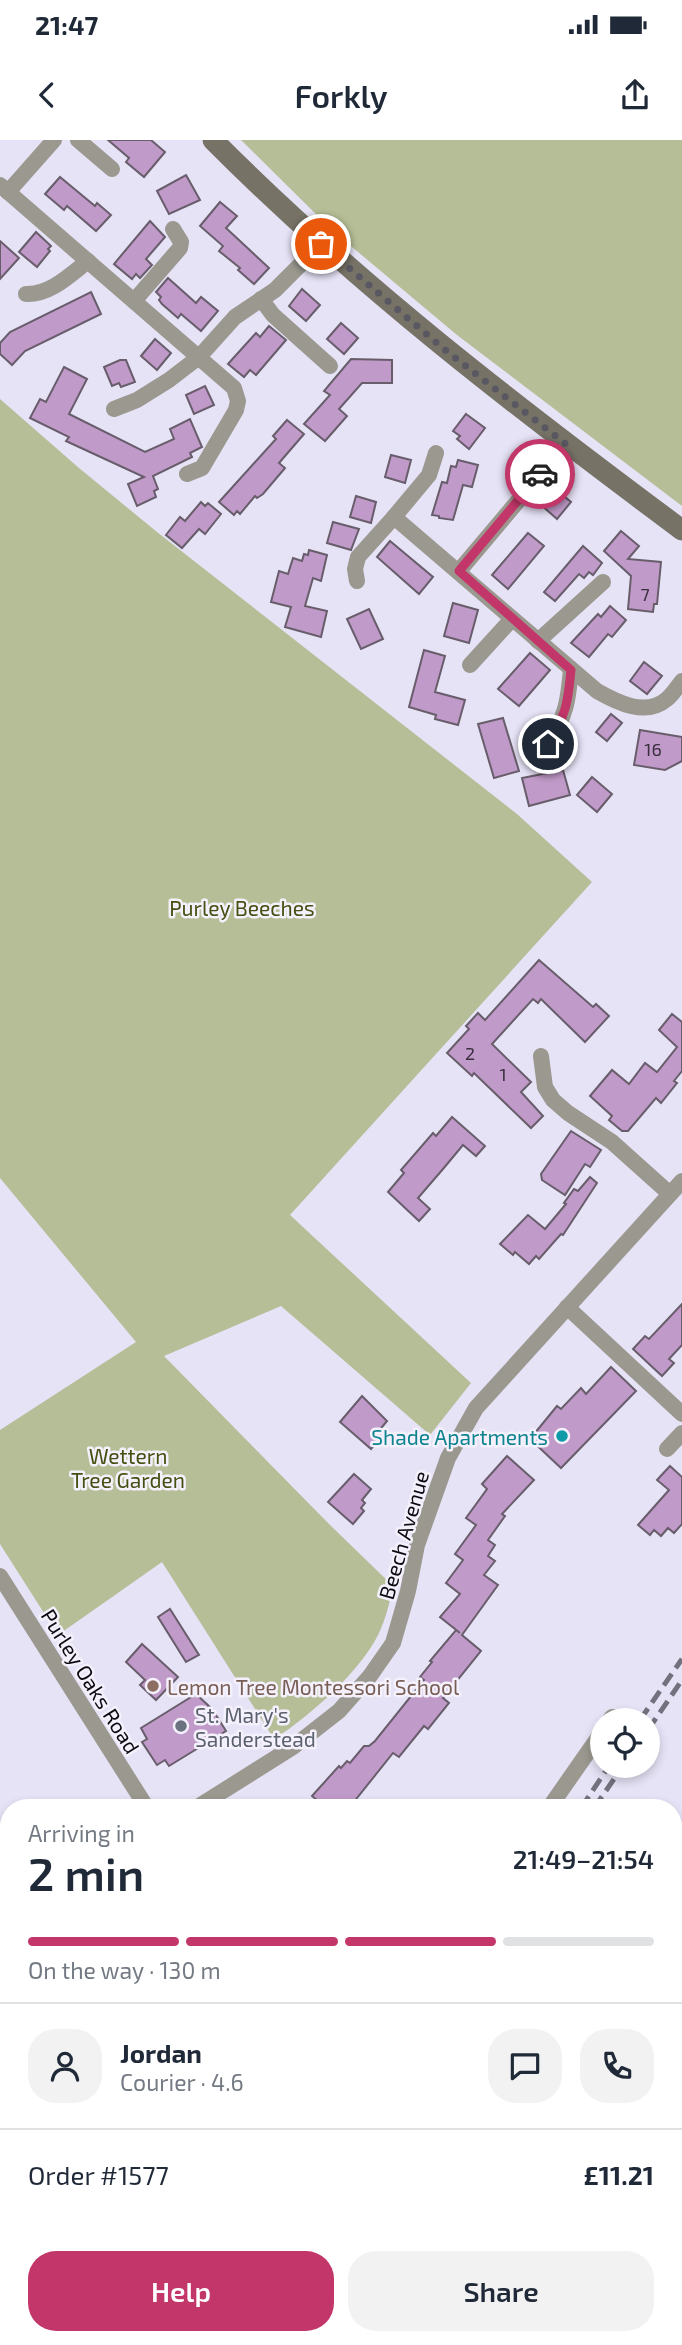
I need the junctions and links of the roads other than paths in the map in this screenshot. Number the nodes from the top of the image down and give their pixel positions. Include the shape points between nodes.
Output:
1 (54, 140) edge
2 (78, 140) edge
3 (213, 140) edge
4 (112, 169) dead end
5 (3, 189) edge
6 (173, 229) dead end
7 (321, 244) junction
8 (88, 261) junction
9 (26, 295) dead end
10 (261, 299) junction
11 (134, 301) junction
12 (199, 357) junction
13 (330, 366) dead end
14 (114, 409) dead end
15 (566, 444) junction
16 (436, 453) dead end
17 (187, 474) dead end
18 (394, 517) junction
19 (682, 530) edge
20 (459, 571) junction
21 (357, 581) dead end
22 (603, 582) dead end
23 (512, 619) junction
24 (538, 641) junction
25 (470, 665) dead end
26 (571, 670) junction
27 (682, 681) edge
28 (548, 744) dead end
29 (541, 1056) dead end
30 (682, 1181) edge
31 (670, 1194) junction
32 (568, 1307) junction
33 (682, 1414) edge
34 (682, 1433) edge
35 (667, 1449) dead end
36 (0, 1576) edge
37 (590, 1749) edge
38 (141, 1799) edge
39 (211, 1799) edge
40 (555, 1799) edge

1 - 5 street
2 - 4 street
3 - 7 street
5 - 8 street
6 - 11 street via 180,248
7 - 10 street
7 - 15 street via 444,349
8 - 9 street via 38,295
8 - 11 street
10 - 12 street via 235,317
10 - 13 street via 272,315
11 - 12 street
12 - 14 street via 137,400
12 - 17 street via 234,388 238,401 202,468
15 - 19 street
15 - 20 street
16 - 18 street via 429,475
18 - 20 street
18 - 21 street via 358,557
20 - 23 street
22 - 24 street
23 - 24 street
23 - 25 street
24 - 26 street
26 - 27 street via 597,691 637,708 654,707 668,699
26 - 28 street via 568,704
29 - 31 street via 545,1087 553,1100 612,1142
30 - 31 street, Beech Avenue
31 - 32 street, Beech Avenue
32 - 33 street
32 - 39 street, Beech Avenue via 476,1408 448,1458 417,1545 393,1643 370,1676 339,1711 293,1747
34 - 35 street
36 - 38 street, Purley Oaks Road
37 - 40 street

